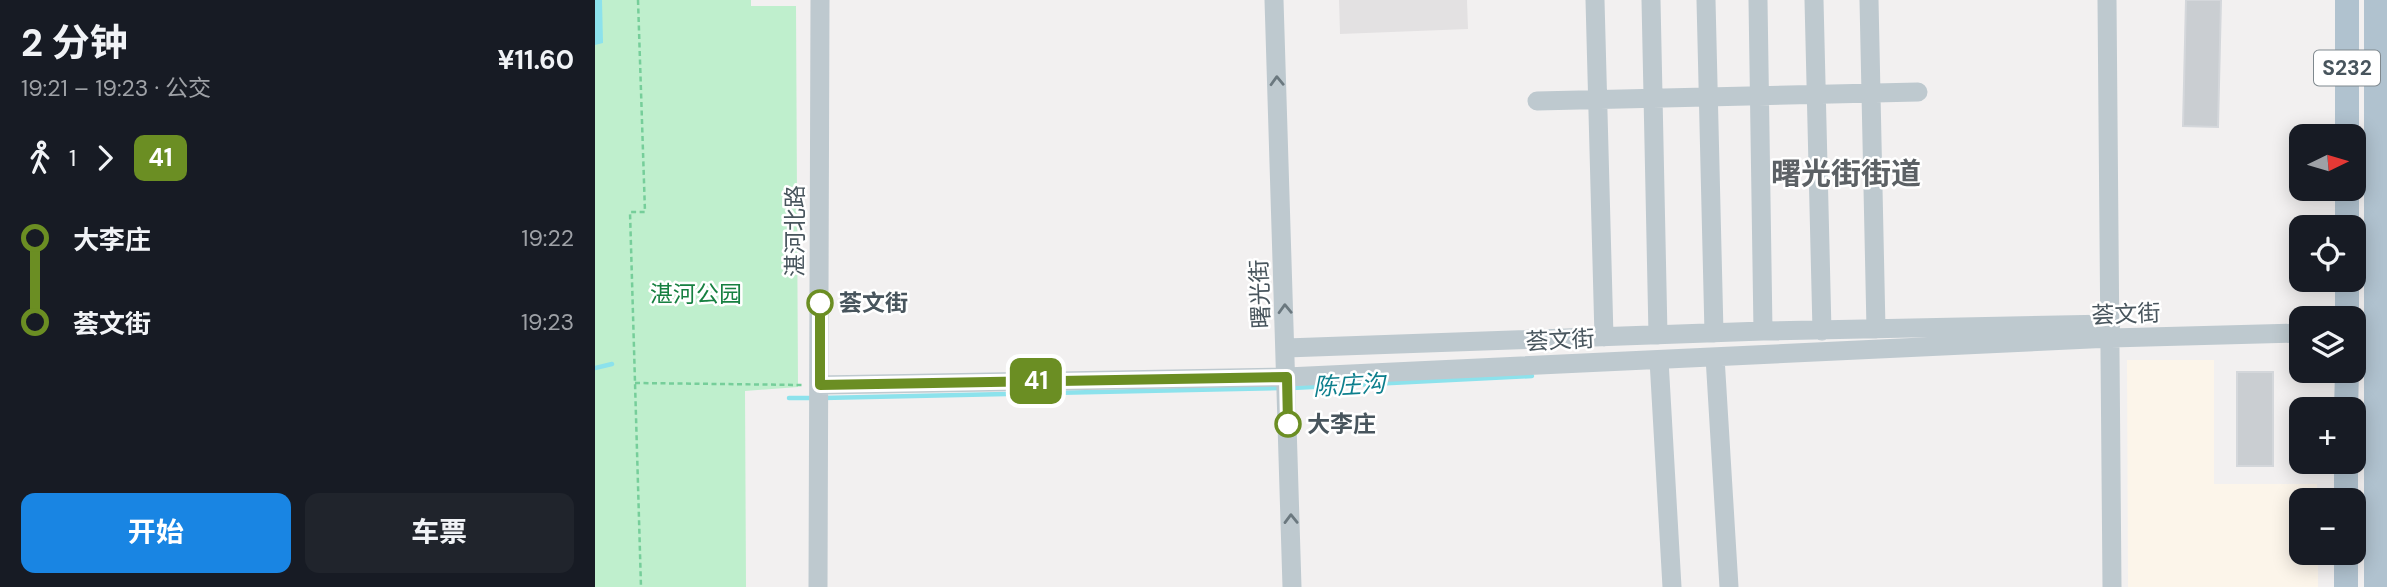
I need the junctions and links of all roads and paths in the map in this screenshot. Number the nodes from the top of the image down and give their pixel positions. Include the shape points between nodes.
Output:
1 (638, 0) edge
2 (820, 0) edge
3 (1274, 0) edge
4 (1595, 0) edge
5 (1651, 0) edge
6 (1706, 0) edge
7 (1758, 0) edge
8 (1814, 0) edge
9 (1869, 0) edge
10 (2107, 0) edge
11 (2347, 0) edge
12 (2376, 0) edge
13 (1918, 92) dead end
14 (1871, 93) junction
15 (1816, 94) junction
16 (1760, 96) junction
17 (1709, 97) junction
18 (1652, 98) junction
19 (1597, 99) junction
20 (1537, 101) dead end
21 (2347, 124) edge
22 (2365, 306) edge
23 (1876, 329) junction
24 (1763, 331) junction
25 (1822, 331) junction
26 (2111, 331) junction
27 (1714, 333) junction
28 (2289, 333) edge
29 (1658, 335) junction
30 (1604, 337) junction
31 (1286, 348) junction
32 (1714, 357) junction
33 (1659, 359) junction
34 (2366, 374) edge
35 (635, 383) junction
36 (1288, 386) junction
37 (820, 395) junction
38 (2346, 565) edge
39 (641, 587) edge
40 (818, 587) edge
41 (1292, 587) edge
42 (1672, 587) edge
43 (1730, 587) edge
44 (2112, 587) edge
45 (2346, 587) edge
46 (2376, 587) edge

1 - 35 path via 645,212 630,212
2 - 37 street, 湛河北路
31 -> 3 street, 曙光街
4 - 19 street
5 - 18 street
6 - 17 street
7 - 16 street
8 - 15 street
9 - 14 street
10 - 26 street
11 - 21 main road, S232
12 - 22 main road, S232
13 - 14 street
14 - 15 street
14 - 23 street
15 - 16 street
15 - 25 street
16 - 17 street
16 - 24 street
17 - 18 street
17 - 27 street
18 - 19 street
18 - 29 street
19 - 20 street
19 - 30 street
23 - 25 street
23 - 26 street
24 - 25 street
24 - 27 street
26 - 28 street, 荟文街
26 - 32 street, 荟文街
26 - 44 street
27 - 29 street
29 - 30 street
30 - 31 street
31 - 36 street, 曙光街
32 - 33 street, 荟文街
32 - 43 street
33 - 36 street, 荟文街
33 - 42 street
34 - 46 main road, S232
35 - 37 path
35 - 39 path
36 - 37 street, 荟文街
41 -> 36 street, 曙光街
37 - 40 street, 湛河北路
38 - 45 main road

